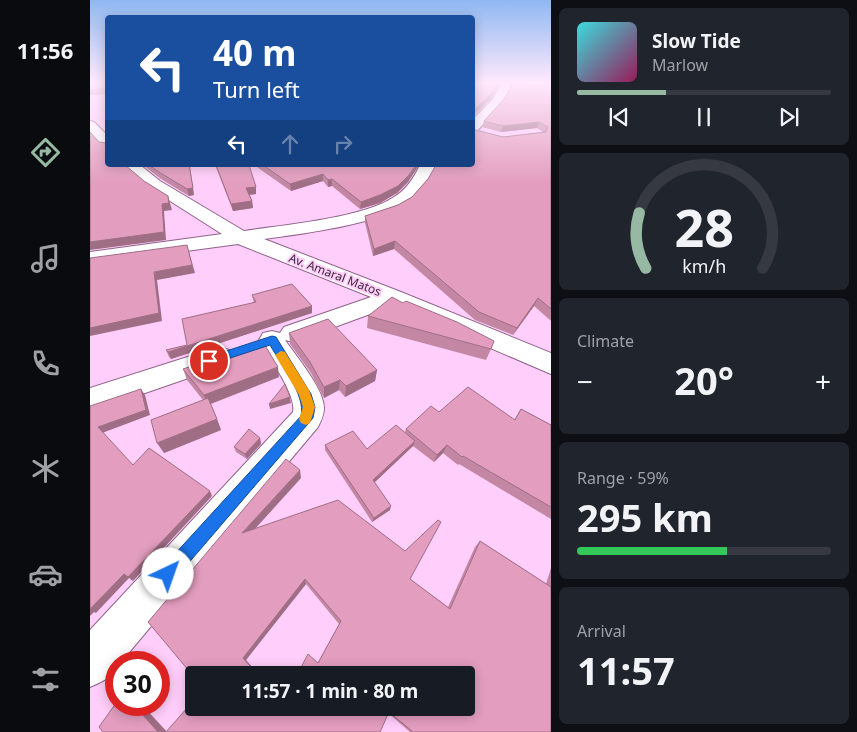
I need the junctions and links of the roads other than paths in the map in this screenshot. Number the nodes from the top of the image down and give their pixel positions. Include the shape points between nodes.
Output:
1 (484, 116) edge
2 (475, 126) edge
3 (475, 130) edge
4 (486, 135) edge
5 (133, 167) edge
6 (427, 167) edge
7 (242, 238) junction
8 (90, 258) edge
9 (393, 297) junction
10 (252, 347) junction
11 (551, 364) edge
12 (90, 400) edge
13 (90, 664) edge

1 - 2 street
3 - 4 street
5 - 7 street, Av. Amaral Matos via 154,184
6 - 7 street via 415,185 396,203 357,216
7 - 8 street
7 - 9 street, Av. Amaral Matos
9 - 10 street
9 - 11 street, Av. Amaral Matos
10 - 12 street
10 - 13 street via 305,394 309,407 307,418

